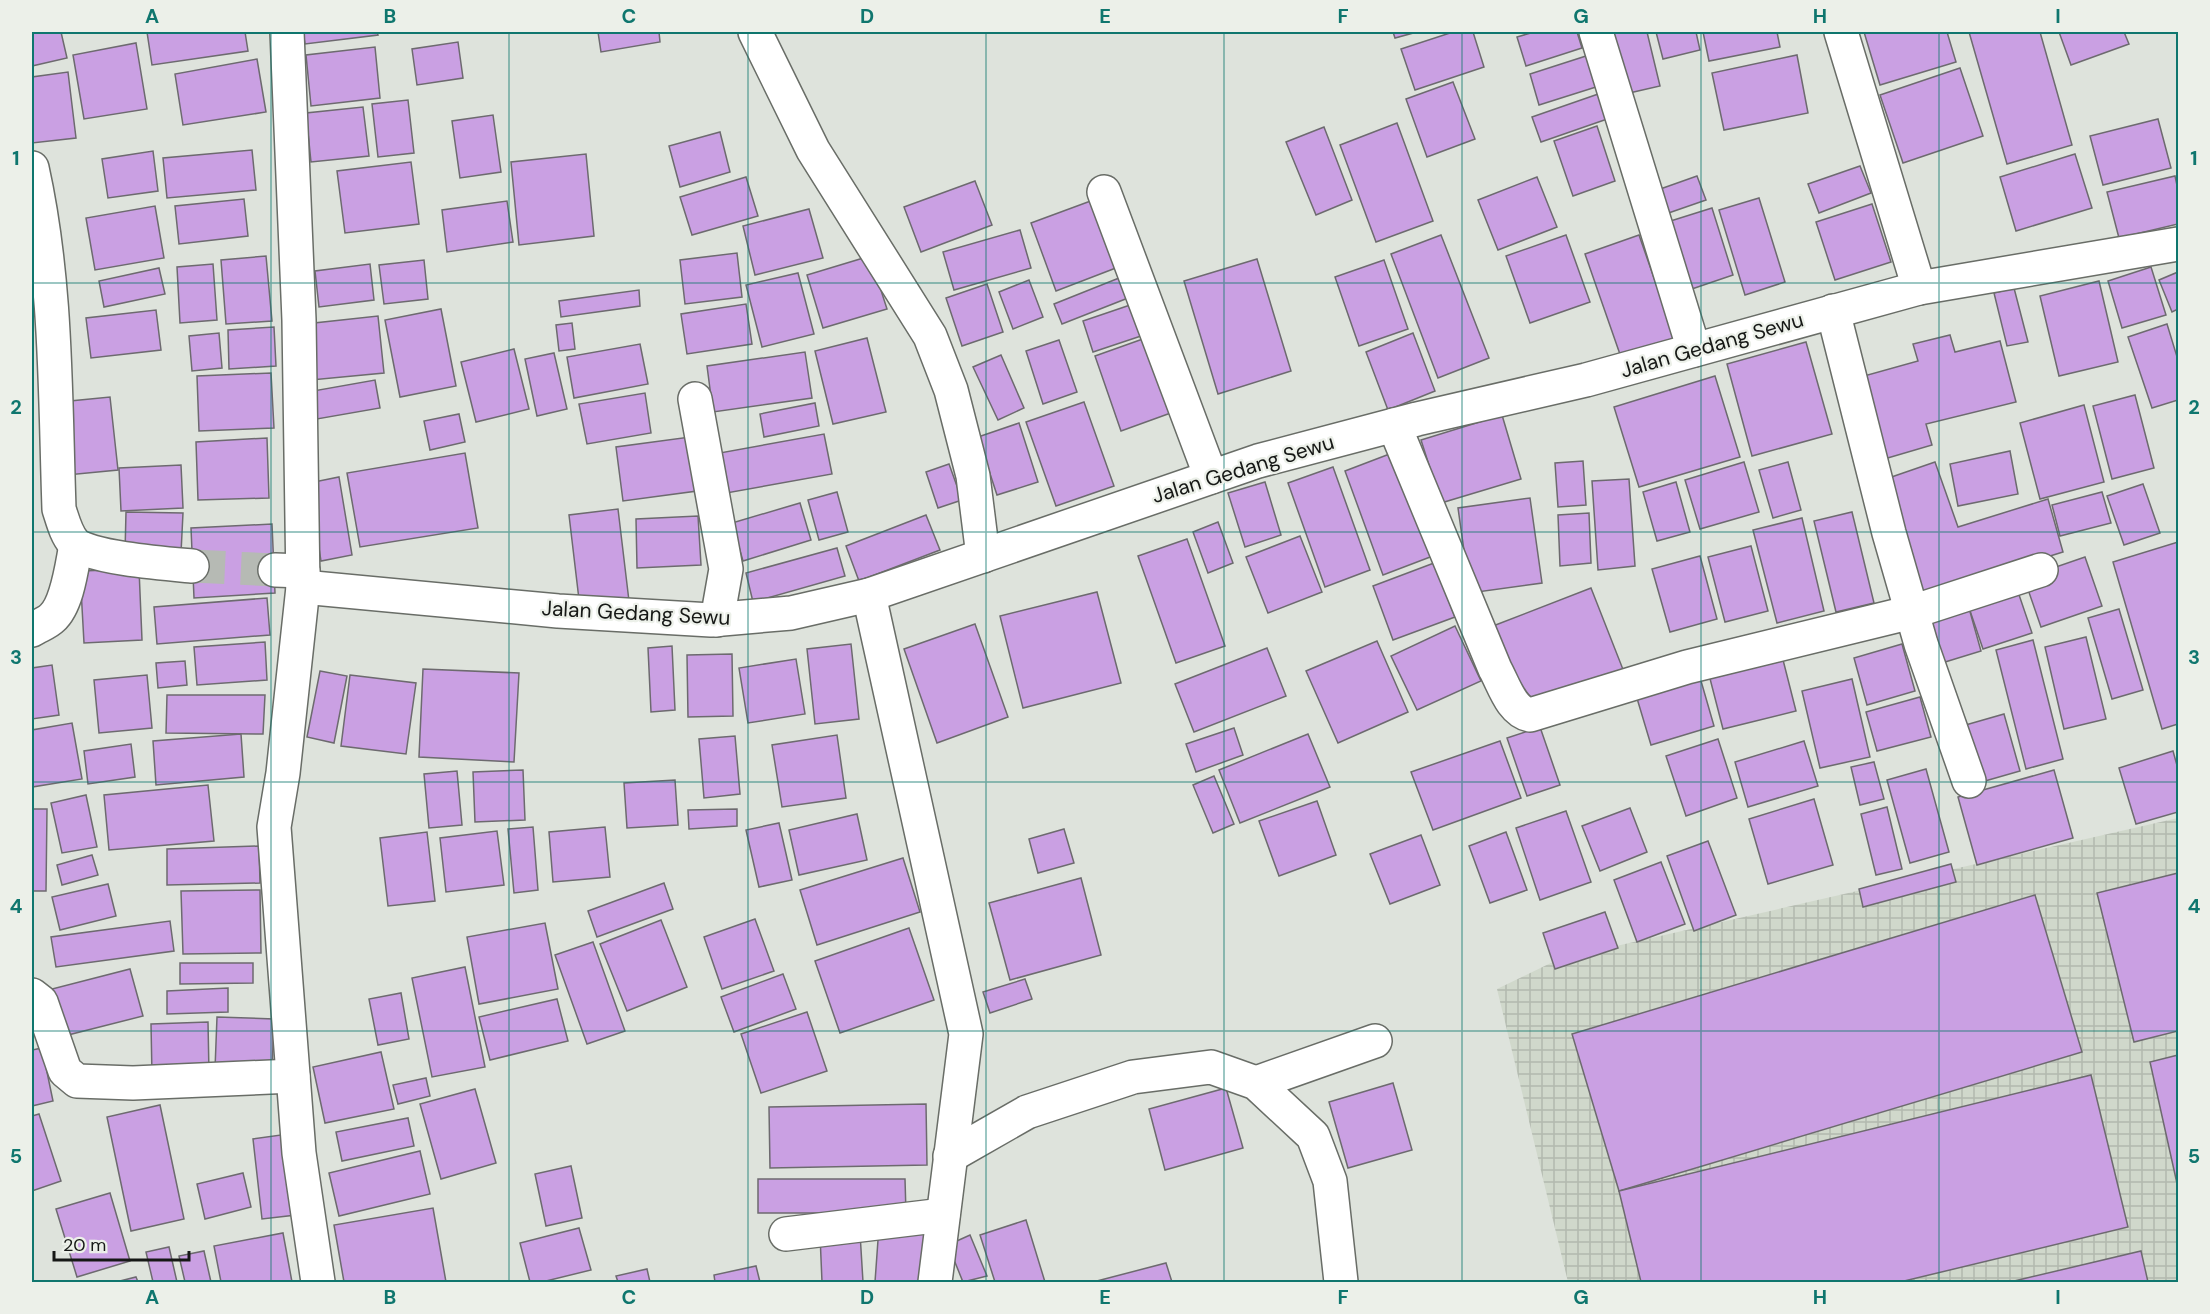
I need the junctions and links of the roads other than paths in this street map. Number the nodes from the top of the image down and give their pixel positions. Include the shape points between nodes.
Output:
1 (287, 32) edge
2 (755, 32) edge
3 (1596, 32) edge
4 (1841, 32) edge
5 (32, 168) edge
6 (1104, 192) dead end
7 (38, 223) edge
8 (2178, 244) edge
9 (1919, 288) junction
10 (1833, 311) junction
11 (1694, 350) junction
12 (695, 399) dead end
13 (1394, 425) junction
14 (1211, 477) junction
15 (76, 545) junction
16 (983, 556) junction
17 (192, 566) tunnel mouth
18 (2041, 570) dead end
19 (294, 576) junction
20 (869, 594) junction
21 (1912, 612) junction
22 (717, 620) junction
23 (32, 630) edge
24 (1969, 781) dead end
25 (32, 994) edge
26 (1375, 1041) dead end
27 (293, 1076) junction
28 (1256, 1083) junction
29 (950, 1156) junction
30 (943, 1215) junction
31 (786, 1234) dead end
32 (318, 1282) edge
33 (934, 1282) edge
34 (1341, 1282) edge

1 - 19 street via 299,320
2 - 16 street via 813,150 930,336 951,390 970,465
3 - 11 street
4 - 9 street
5 - 7 street
6 - 14 street
7 - 15 street via 55,333 59,509 66,531
8 - 9 street, Jalan Gedang Sewu
9 - 10 street, Jalan Gedang Sewu
10 - 11 street, Jalan Gedang Sewu
10 - 21 street
11 - 13 street, Jalan Gedang Sewu
12 - 22 street via 726,569
13 - 14 street, Jalan Gedang Sewu via 1258,460
13 - 21 street via 1495,669 1515,707 1523,714 1540,714 1687,667
14 - 16 street, Jalan Gedang Sewu
15 - 17 street via 147,562
15 - 23 street via 69,583 59,608 53,617
16 - 20 street, Jalan Gedang Sewu
18 - 21 street
19 - 22 street, Jalan Gedang Sewu via 558,610
19 - 27 street via 283,773 274,827
20 - 22 street, Jalan Gedang Sewu via 791,613
20 - 29 street via 966,1034
21 - 24 street
25 - 27 street via 41,1002 65,1071 77,1081 134,1083
26 - 28 street
27 - 32 street via 298,1153
28 - 29 street via 1211,1067 1132,1077 1027,1113
28 - 34 street via 1313,1136 1330,1180
29 - 30 street
30 - 31 street
30 - 33 street

